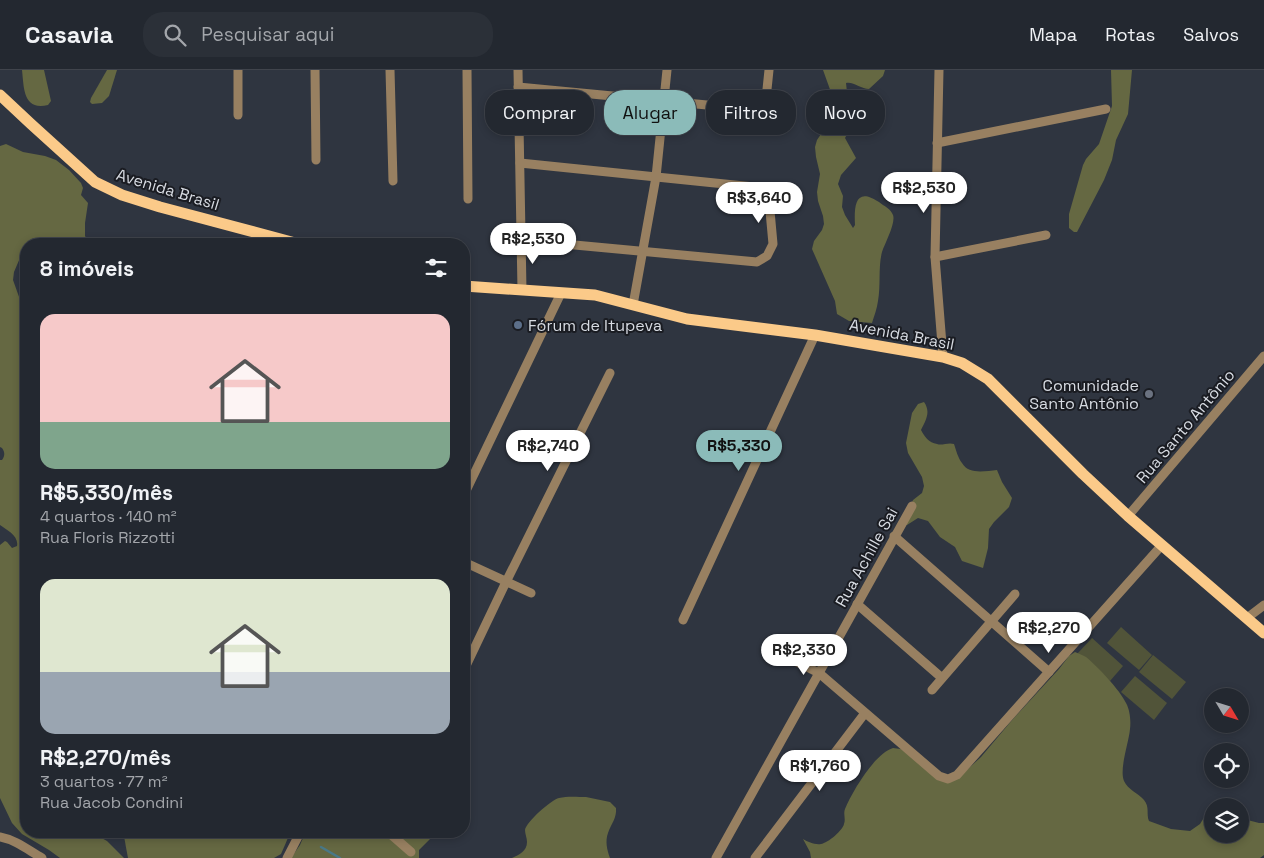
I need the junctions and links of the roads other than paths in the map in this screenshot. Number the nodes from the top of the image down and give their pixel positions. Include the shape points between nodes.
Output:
1 (238, 70) edge
2 (314, 70) edge
3 (390, 70) edge
4 (467, 70) edge
5 (518, 70) edge
6 (667, 70) edge
7 (770, 70) edge
8 (939, 70) edge
9 (518, 86) junction
10 (665, 90) edge
11 (0, 95) edge
12 (604, 95) edge
13 (696, 104) edge
14 (1106, 108) dead end
15 (238, 115) dead end
16 (660, 135) edge
17 (938, 143) junction
18 (316, 160) dead end
19 (520, 163) junction
20 (656, 176) junction
21 (392, 181) dead end
22 (468, 199) dead end
23 (1046, 235) dead end
24 (276, 238) edge
25 (521, 240) junction
26 (643, 251) junction
27 (935, 257) junction
28 (470, 286) edge
29 (522, 290) junction
30 (561, 293) junction
31 (633, 305) junction
32 (816, 335) junction
33 (1264, 356) edge
34 (943, 357) junction
35 (610, 373) dead end
36 (470, 483) edge
37 (912, 506) dead end
38 (1128, 516) junction
39 (894, 536) junction
40 (1162, 545) junction
41 (470, 565) edge
42 (506, 582) junction
43 (531, 593) dead end
44 (1015, 594) dead end
45 (857, 604) junction
46 (1264, 605) edge
47 (1247, 618) junction
48 (683, 620) dead end
49 (992, 621) junction
50 (1264, 632) edge
51 (785, 656) dead end
52 (470, 657) edge
53 (1049, 672) junction
54 (819, 673) junction
55 (942, 678) junction
56 (932, 690) dead end
57 (865, 712) junction
58 (0, 838) edge
59 (297, 838) edge
60 (394, 838) edge
61 (411, 852) dead end
62 (42, 858) edge
63 (287, 858) edge
64 (716, 858) edge
65 (755, 858) edge

1 - 15 street
2 - 18 street
3 - 21 street
4 - 22 street
5 - 9 street
6 - 10 street
7 - 13 street via 766,99 760,106 749,109
8 - 17 street
9 - 12 street
9 - 19 street
11 - 24 main road, Avenida Brasil via 96,182 122,195 160,207
14 - 17 street
16 - 20 street
17 - 27 street
19 - 20 street
19 - 25 street
20 - 26 street
20 - 26 street via 763,190 769,200 773,244 767,256 757,262
23 - 27 street
25 - 26 street
25 - 29 street
26 - 31 street
27 - 34 street
28 - 29 main road, Avenida Brasil
29 - 30 main road, Avenida Brasil
30 - 31 main road, Avenida Brasil via 595,295
30 - 36 street
31 - 32 main road, Avenida Brasil via 687,319
32 - 34 main road, Avenida Brasil
32 - 48 street
33 - 38 street, Rua Santo Antônio
34 - 38 main road, Avenida Brasil via 962,363 988,379
35 - 42 street
37 - 39 street, Rua Achille Sai
38 - 40 main road, Avenida Brasil
39 - 45 street, Rua Achille Sai
39 - 49 street
40 - 47 main road, Avenida Brasil
40 - 53 street
41 - 42 street
42 - 43 street
42 - 52 street
44 - 49 street
45 - 54 street, Rua Achille Sai
45 - 55 street
46 - 47 street
47 - 50 main road, Avenida Brasil
49 - 53 street
49 - 55 street
51 - 54 street
53 - 57 street via 957,775 948,779 939,776
54 - 57 street
54 - 64 street, Rua Achille Sai
55 - 56 street
57 - 65 street
58 - 62 street via 8,839
59 - 63 street
60 - 61 street

